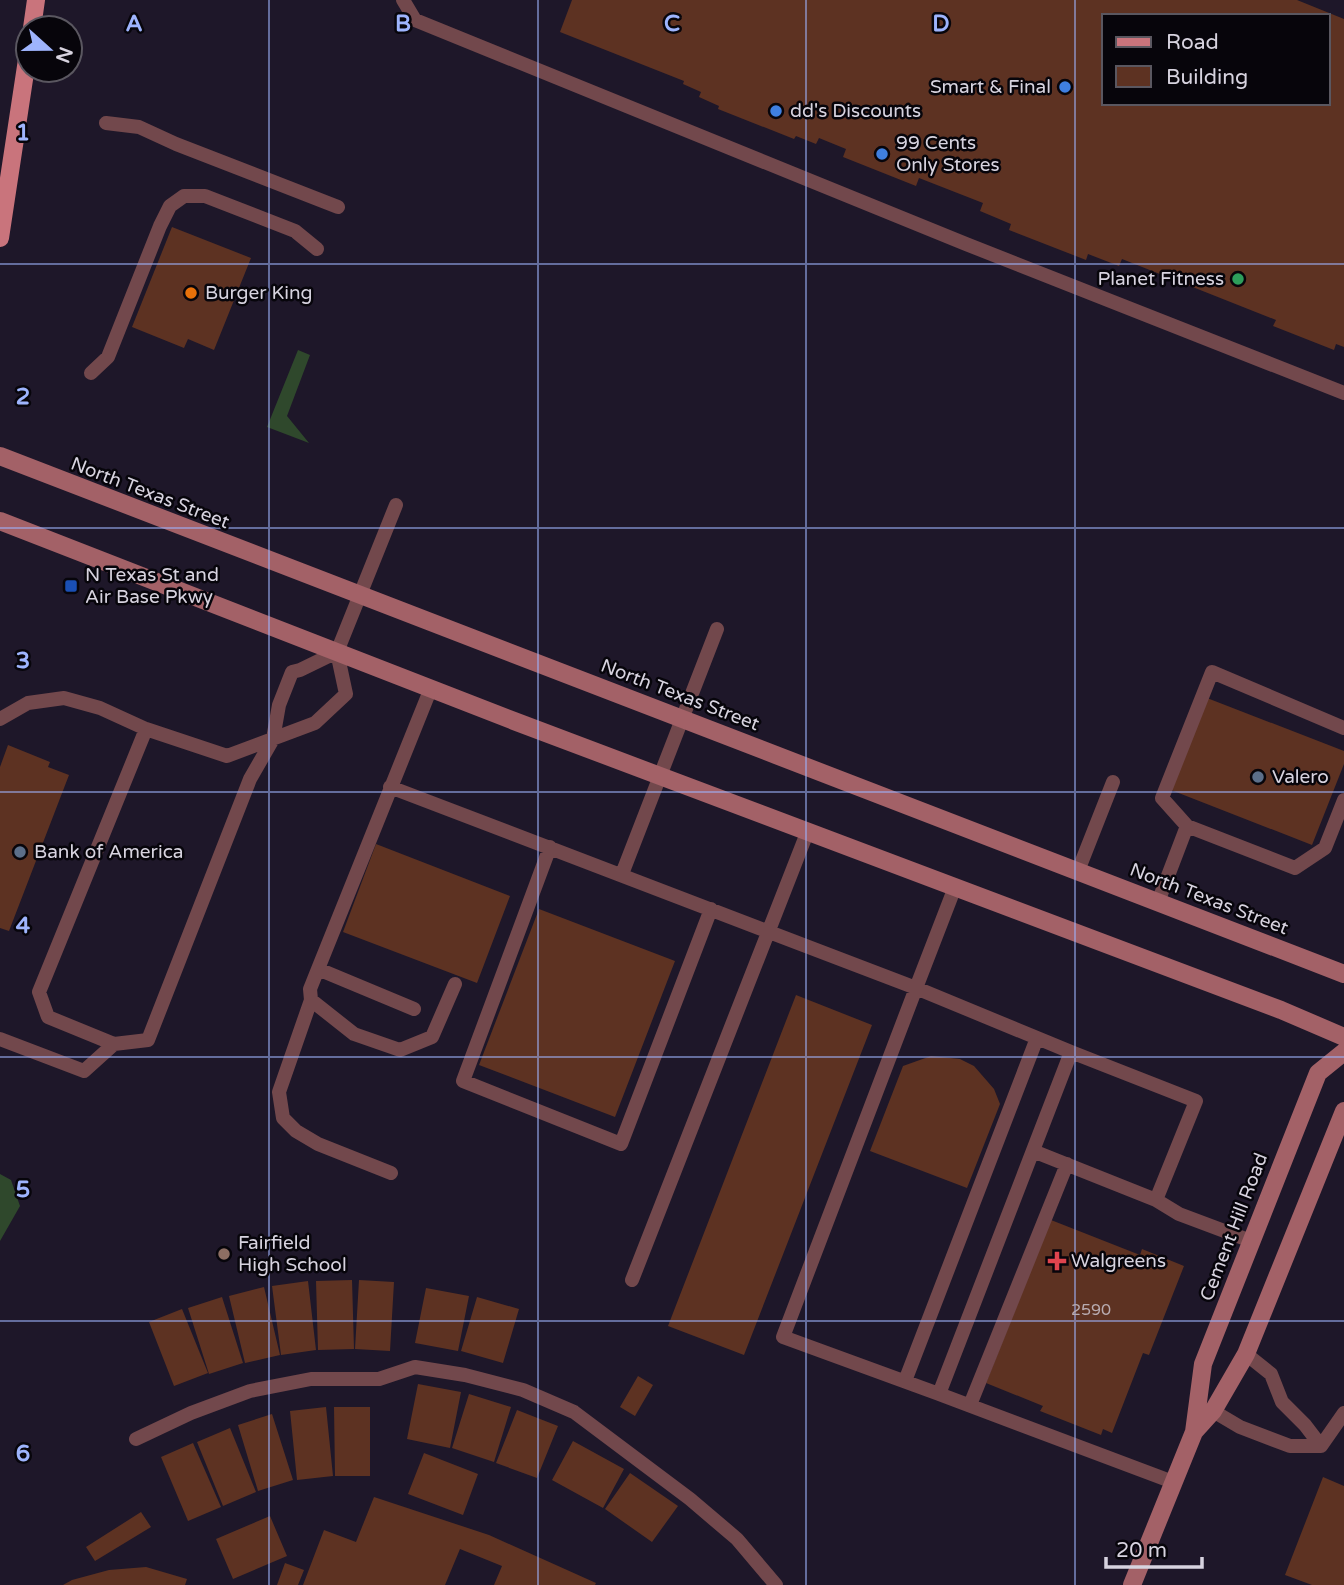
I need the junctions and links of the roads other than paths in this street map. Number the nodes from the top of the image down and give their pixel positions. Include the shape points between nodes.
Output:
1 (403, 0) edge
2 (23, 84) edge
3 (106, 124) dead end
4 (338, 207) dead end
5 (0, 238) edge
6 (317, 249) dead end
7 (91, 373) dead end
8 (1344, 393) edge
9 (0, 456) edge
10 (396, 505) dead end
11 (0, 521) edge
12 (360, 596) junction
13 (717, 629) dead end
14 (337, 652) junction
15 (431, 688) junction
16 (0, 719) edge
17 (682, 719) junction
18 (1344, 728) edge
19 (146, 729) junction
20 (273, 739) junction
21 (660, 777) junction
22 (1114, 782) dead end
23 (390, 787) junction
24 (1344, 800) edge
25 (1187, 826) junction
26 (807, 833) junction
27 (550, 847) junction
28 (1078, 871) junction
29 (622, 874) junction
30 (955, 887) junction
31 (1158, 902) junction
32 (711, 909) junction
33 (768, 930) junction
34 (318, 969) junction
35 (1344, 974) edge
36 (455, 984) dead end
37 (916, 988) junction
38 (311, 1000) junction
39 (414, 1009) dead end
40 (1344, 1037) edge
41 (1037, 1038) junction
42 (0, 1039) edge
43 (114, 1044) junction
44 (1071, 1052) junction
45 (1344, 1052) edge
46 (1344, 1111) edge
47 (1033, 1151) junction
48 (1067, 1164) junction
49 (391, 1173) dead end
50 (1156, 1200) junction
51 (1251, 1241) junction
52 (632, 1280) dead end
53 (1246, 1354) junction
54 (905, 1381) junction
55 (939, 1394) junction
56 (970, 1405) junction
57 (1213, 1411) junction
58 (1344, 1413) edge
59 (1194, 1432) junction
60 (136, 1439) dead end
61 (1321, 1446) junction
62 (1173, 1482) junction
63 (776, 1585) edge
64 (1132, 1585) edge

1 - 8 lane via 415,19 426,24
2 - 5 main road
3 - 4 lane via 139,127
6 - 7 lane via 295,231 205,196 184,196 170,206 108,357
9 - 12 main road, North Texas Street
10 - 12 lane
11 - 14 main road
12 - 14 lane
12 - 17 main road, North Texas Street
13 - 17 lane
14 - 15 main road
14 - 20 lane via 292,672 279,705
14 - 20 lane via 346,694 315,723
15 - 21 main road
15 - 23 lane
16 - 19 lane via 28,703 64,698
17 - 21 lane
17 - 28 main road, North Texas Street
18 - 25 lane via 1212,672 1163,797
19 - 20 lane via 227,756
19 - 43 lane via 39,992 48,1017
20 - 43 lane via 250,779 148,1040
21 - 26 main road
21 - 29 lane
22 - 28 lane
23 - 27 lane
23 - 34 lane
24 - 25 lane via 1325,848 1295,868
25 - 31 lane
26 - 30 main road
26 - 33 lane
27 - 29 lane
27 - 32 lane via 463,1081 621,1144
28 - 31 main road, North Texas Street
29 - 32 lane
30 - 37 lane
30 - 40 main road
31 - 35 main road, North Texas Street
32 - 33 lane
33 - 37 lane
33 - 52 lane
34 - 38 lane
34 - 39 lane
36 - 38 lane via 432,1037 400,1050 354,1034
37 - 41 lane
37 - 54 lane via 783,1337
38 - 49 lane via 279,1092 284,1118 318,1144
41 - 44 lane
41 - 54 lane
42 - 43 lane via 84,1071
44 - 47 lane
44 - 50 lane via 1196,1101
45 - 51 main road, Cement Hill Road via 1318,1073
46 - 53 main road, Cement Hill Road
47 - 48 lane
47 - 55 lane
48 - 50 lane
48 - 56 lane
50 - 51 lane via 1179,1214
51 - 59 main road, Cement Hill Road via 1203,1364
53 - 57 main road, Cement Hill Road
53 - 61 lane via 1271,1374 1282,1402
54 - 55 lane
55 - 56 lane
56 - 62 lane
57 - 59 main road, Cement Hill Road
57 - 61 lane via 1290,1446
58 - 61 lane
59 - 62 main road, Cement Hill Road
60 - 63 lane via 250,1391 312,1380 379,1379 415,1367 465,1375 523,1390 574,1412 737,1539
62 - 64 main road, Cement Hill Road

